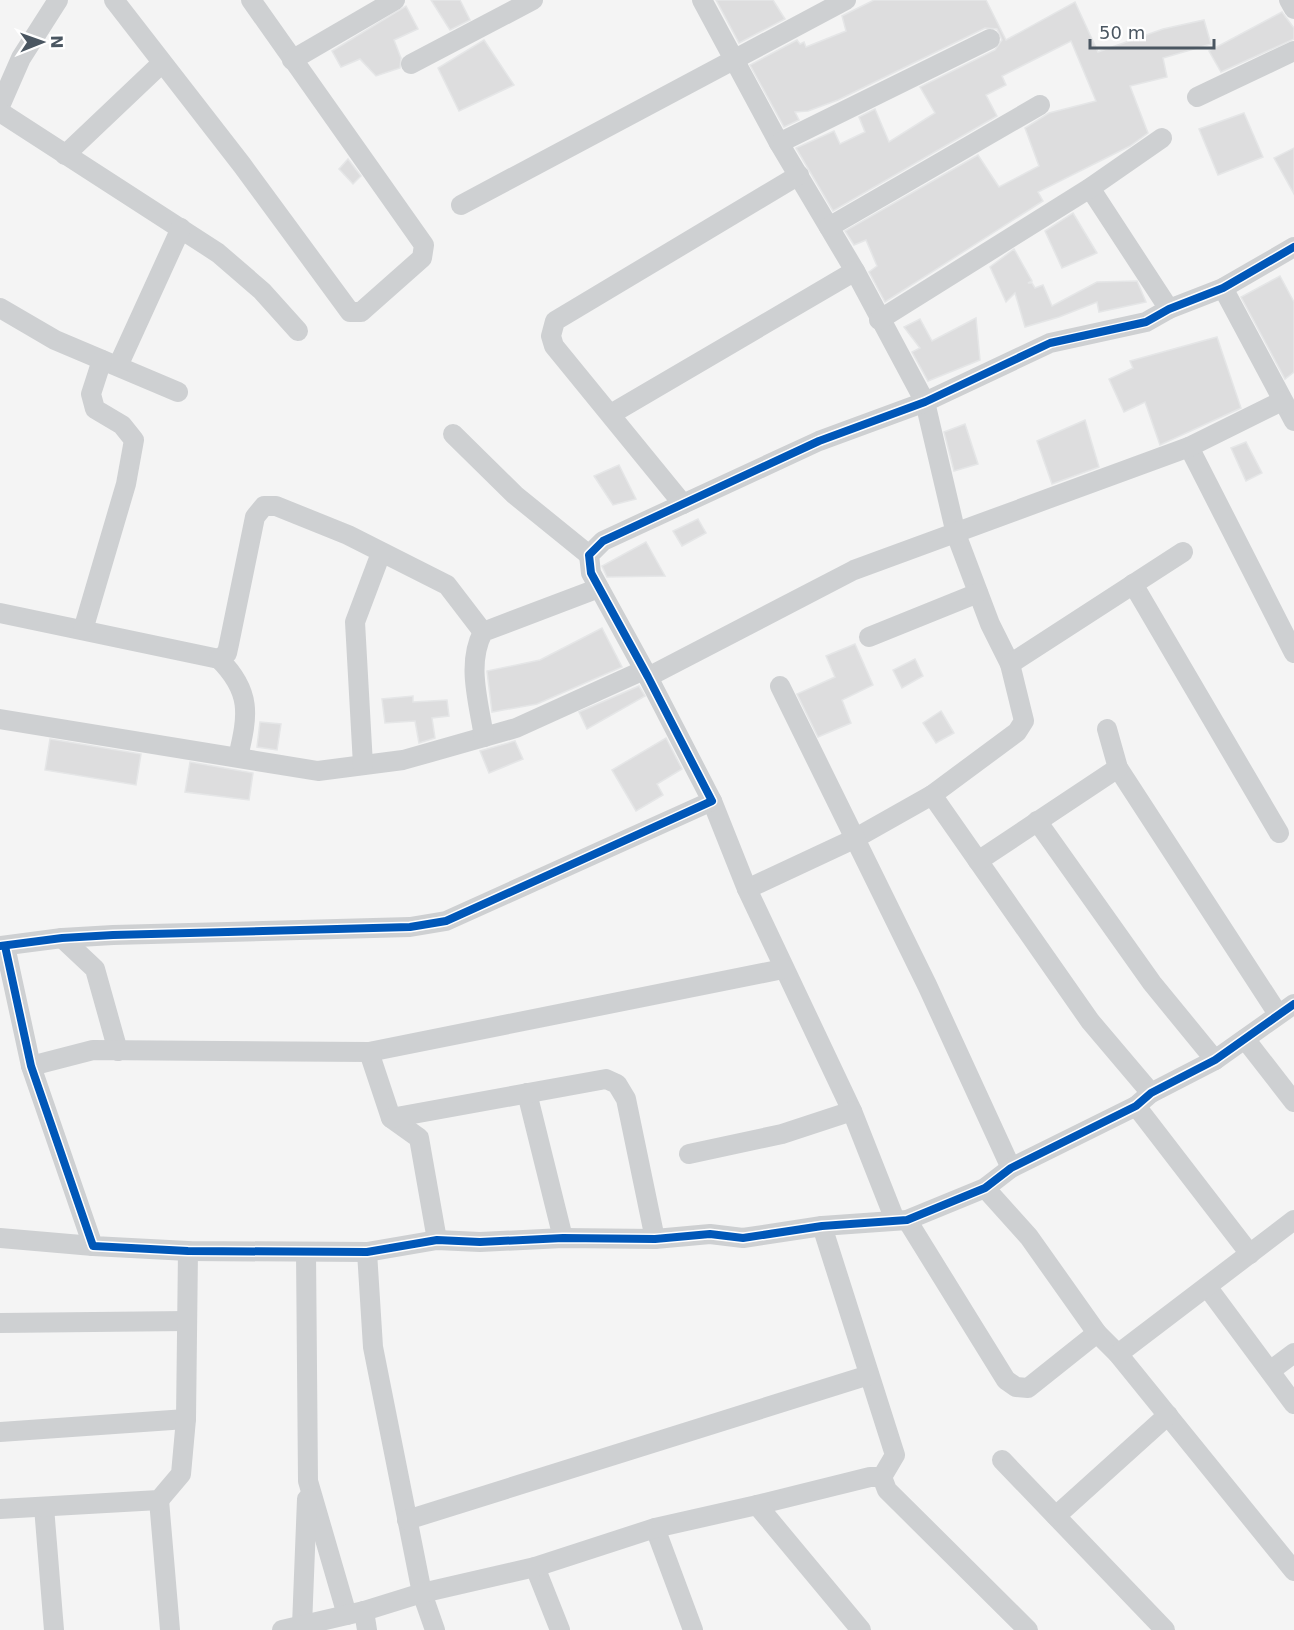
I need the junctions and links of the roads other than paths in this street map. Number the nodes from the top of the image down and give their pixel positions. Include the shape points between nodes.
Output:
1 (114, 0) edge
2 (252, 0) edge
3 (394, 0) edge
4 (533, 0) edge
5 (702, 0) edge
6 (846, 0) edge
7 (1289, 0) edge
8 (56, 1) edge
9 (1294, 9) edge
10 (990, 39) dead end
11 (1294, 51) edge
12 (292, 60) junction
13 (734, 60) junction
14 (162, 63) junction
15 (411, 64) dead end
16 (7, 70) edge
17 (1197, 97) dead end
18 (1040, 105) dead end
19 (0, 106) edge
20 (0, 112) edge
21 (1162, 138) dead end
22 (779, 143) junction
23 (65, 155) junction
24 (799, 175) junction
25 (1090, 188) junction
26 (461, 205) dead end
27 (829, 227) junction
28 (181, 228) junction
29 (1294, 247) edge
30 (855, 271) junction
31 (1223, 288) junction
32 (0, 308) edge
33 (1169, 309) junction
34 (879, 320) junction
35 (298, 330) dead end
36 (110, 363) junction
37 (178, 392) dead end
38 (1282, 400) junction
39 (925, 402) junction
40 (611, 414) junction
41 (1294, 421) edge
42 (453, 434) dead end
43 (1189, 447) junction
44 (683, 504) junction
45 (956, 534) junction
46 (1183, 552) dead end
47 (381, 553) junction
48 (589, 555) junction
49 (1133, 584) junction
50 (599, 588) junction
51 (978, 593) junction
52 (0, 613) edge
53 (83, 630) junction
54 (483, 632) junction
55 (869, 637) dead end
56 (1294, 653) edge
57 (219, 659) junction
58 (1010, 664) junction
59 (646, 673) junction
60 (780, 686) dead end
61 (0, 718) edge
62 (1107, 729) dead end
63 (484, 737) junction
64 (238, 757) junction
65 (363, 765) junction
66 (1118, 768) junction
67 (932, 795) junction
68 (712, 801) junction
69 (1036, 821) junction
70 (1279, 833) dead end
71 (854, 839) junction
72 (978, 861) junction
73 (747, 889) junction
74 (62, 938) junction
75 (2, 946) edge
76 (783, 969) junction
77 (1286, 1009) edge
78 (1245, 1039) junction
79 (118, 1051) junction
80 (369, 1052) junction
81 (1215, 1060) junction
82 (31, 1066) junction
83 (527, 1093) junction
84 (1151, 1093) junction
85 (1294, 1102) edge
86 (1136, 1106) junction
87 (852, 1111) junction
88 (391, 1118) junction
89 (689, 1154) dead end
90 (1011, 1168) junction
91 (985, 1188) junction
92 (901, 1220) junction
93 (1294, 1220) edge
94 (822, 1226) junction
95 (2, 1234) edge
96 (563, 1238) junction
97 (655, 1239) junction
98 (437, 1240) junction
99 (93, 1246) junction
100 (188, 1251) junction
101 (306, 1252) junction
102 (367, 1252) junction
103 (1250, 1254) junction
104 (1208, 1288) junction
105 (187, 1322) junction
106 (0, 1323) edge
107 (1097, 1333) junction
108 (1294, 1353) edge
109 (1118, 1354) junction
110 (1270, 1371) junction
111 (869, 1374) junction
112 (1294, 1404) edge
113 (1168, 1416) junction
114 (186, 1419) junction
115 (0, 1432) edge
116 (1002, 1460) dead end
117 (882, 1477) junction
118 (308, 1481) junction
119 (159, 1500) junction
120 (757, 1505) junction
121 (44, 1507) junction
122 (0, 1509) edge
123 (1056, 1516) junction
124 (407, 1520) junction
125 (655, 1528) junction
126 (535, 1567) junction
127 (1294, 1571) edge
128 (422, 1593) junction
129 (359, 1619) edge
130 (302, 1626) junction
131 (54, 1630) edge
132 (170, 1630) edge
133 (282, 1630) edge
134 (435, 1630) edge
135 (560, 1630) edge
136 (693, 1630) edge
137 (861, 1630) edge
138 (1028, 1630) edge
139 (1164, 1630) edge

1 - 14 street
2 - 12 street
3 - 12 street
4 - 15 street
5 - 13 street
6 - 13 street
7 - 9 street
8 - 16 street
10 - 22 street
11 - 17 street
12 - 14 street via 424,245 422,258 361,312 350,312
13 - 22 street
13 - 26 street
14 - 23 street
16 - 19 street
18 - 27 street
20 - 23 street
21 - 25 street
22 - 24 street
23 - 28 street
24 - 27 street
24 - 40 street via 555,321 551,336 554,346
25 - 33 street
25 - 34 street
27 - 30 street
28 - 35 street via 262,291
28 - 36 street
29 - 31 street
30 - 34 street
30 - 40 street
31 - 33 street
31 - 38 street
32 - 36 street via 55,340
33 - 39 street via 1146,322 1050,344
34 - 39 street
36 - 37 street
36 - 53 street via 91,394 94,409 122,425 134,440 126,484
38 - 41 street
38 - 43 street
39 - 44 street via 819,441
39 - 45 street
40 - 44 street
42 - 48 street via 515,495
43 - 45 street
43 - 56 street
44 - 48 street via 603,541
45 - 51 street
45 - 59 street via 854,570
46 - 49 street
47 - 54 street via 447,585
47 - 57 street via 276,506 264,506 255,517 227,653
47 - 65 street via 355,622
48 - 50 street via 591,573
49 - 58 street
49 - 70 street
50 - 54 street
50 - 59 street
51 - 55 street
51 - 58 street
52 - 53 street
53 - 57 street
54 - 63 street via 473,661
57 - 64 street via 238,677 247,717
58 - 67 street via 1024,721 1017,732
59 - 63 street via 516,728
59 - 68 street
60 - 71 street
61 - 64 street
62 - 66 street
63 - 65 street via 402,760
64 - 65 street via 318,771
66 - 69 street
66 - 77 street
67 - 71 street
67 - 72 street
68 - 73 street
68 - 74 street via 446,921 410,927
69 - 72 street
69 - 81 street via 1152,983
71 - 73 street
71 - 90 street via 927,985
72 - 84 street via 1090,1021
73 - 76 street
74 - 75 street
74 - 79 street via 95,969
75 - 82 street
76 - 80 street
76 - 87 street
77 - 78 street
78 - 81 street
78 - 85 street
79 - 80 street
79 - 82 street via 93,1050
80 - 88 street
81 - 84 street
82 - 99 street
83 - 88 street
83 - 96 street
83 - 97 street via 606,1078 617,1084 626,1099
84 - 86 street
86 - 90 street
86 - 103 street
87 - 89 street via 782,1134
87 - 92 street
88 - 98 street via 419,1138
90 - 91 street
91 - 92 street
91 - 107 street via 1029,1237
92 - 94 street
92 - 107 street via 1006,1380 1016,1387 1028,1388
93 - 103 street
94 - 97 street via 743,1238 710,1234
94 - 111 street
95 - 99 street
96 - 97 street
96 - 98 street
98 - 102 street
99 - 100 street
100 - 101 street
100 - 105 street
101 - 102 street
101 - 118 street
102 - 124 street via 373,1347
103 - 104 street
104 - 109 street
104 - 110 street
105 - 106 street
105 - 114 street
107 - 109 street
108 - 110 street
109 - 113 street
110 - 112 street
111 - 117 street via 895,1455
111 - 124 street
113 - 123 street
113 - 127 street
114 - 115 street
114 - 119 street via 181,1474
116 - 123 street
117 - 120 street
117 - 138 street via 887,1490
118 - 129 street
118 - 130 street
119 - 121 street
119 - 132 street
120 - 125 street
120 - 137 street
121 - 122 street
121 - 131 street
123 - 139 street
124 - 128 street
125 - 126 street
125 - 136 street
126 - 128 street
126 - 135 street
128 - 129 street
128 - 134 street
129 - 130 street
130 - 133 street

